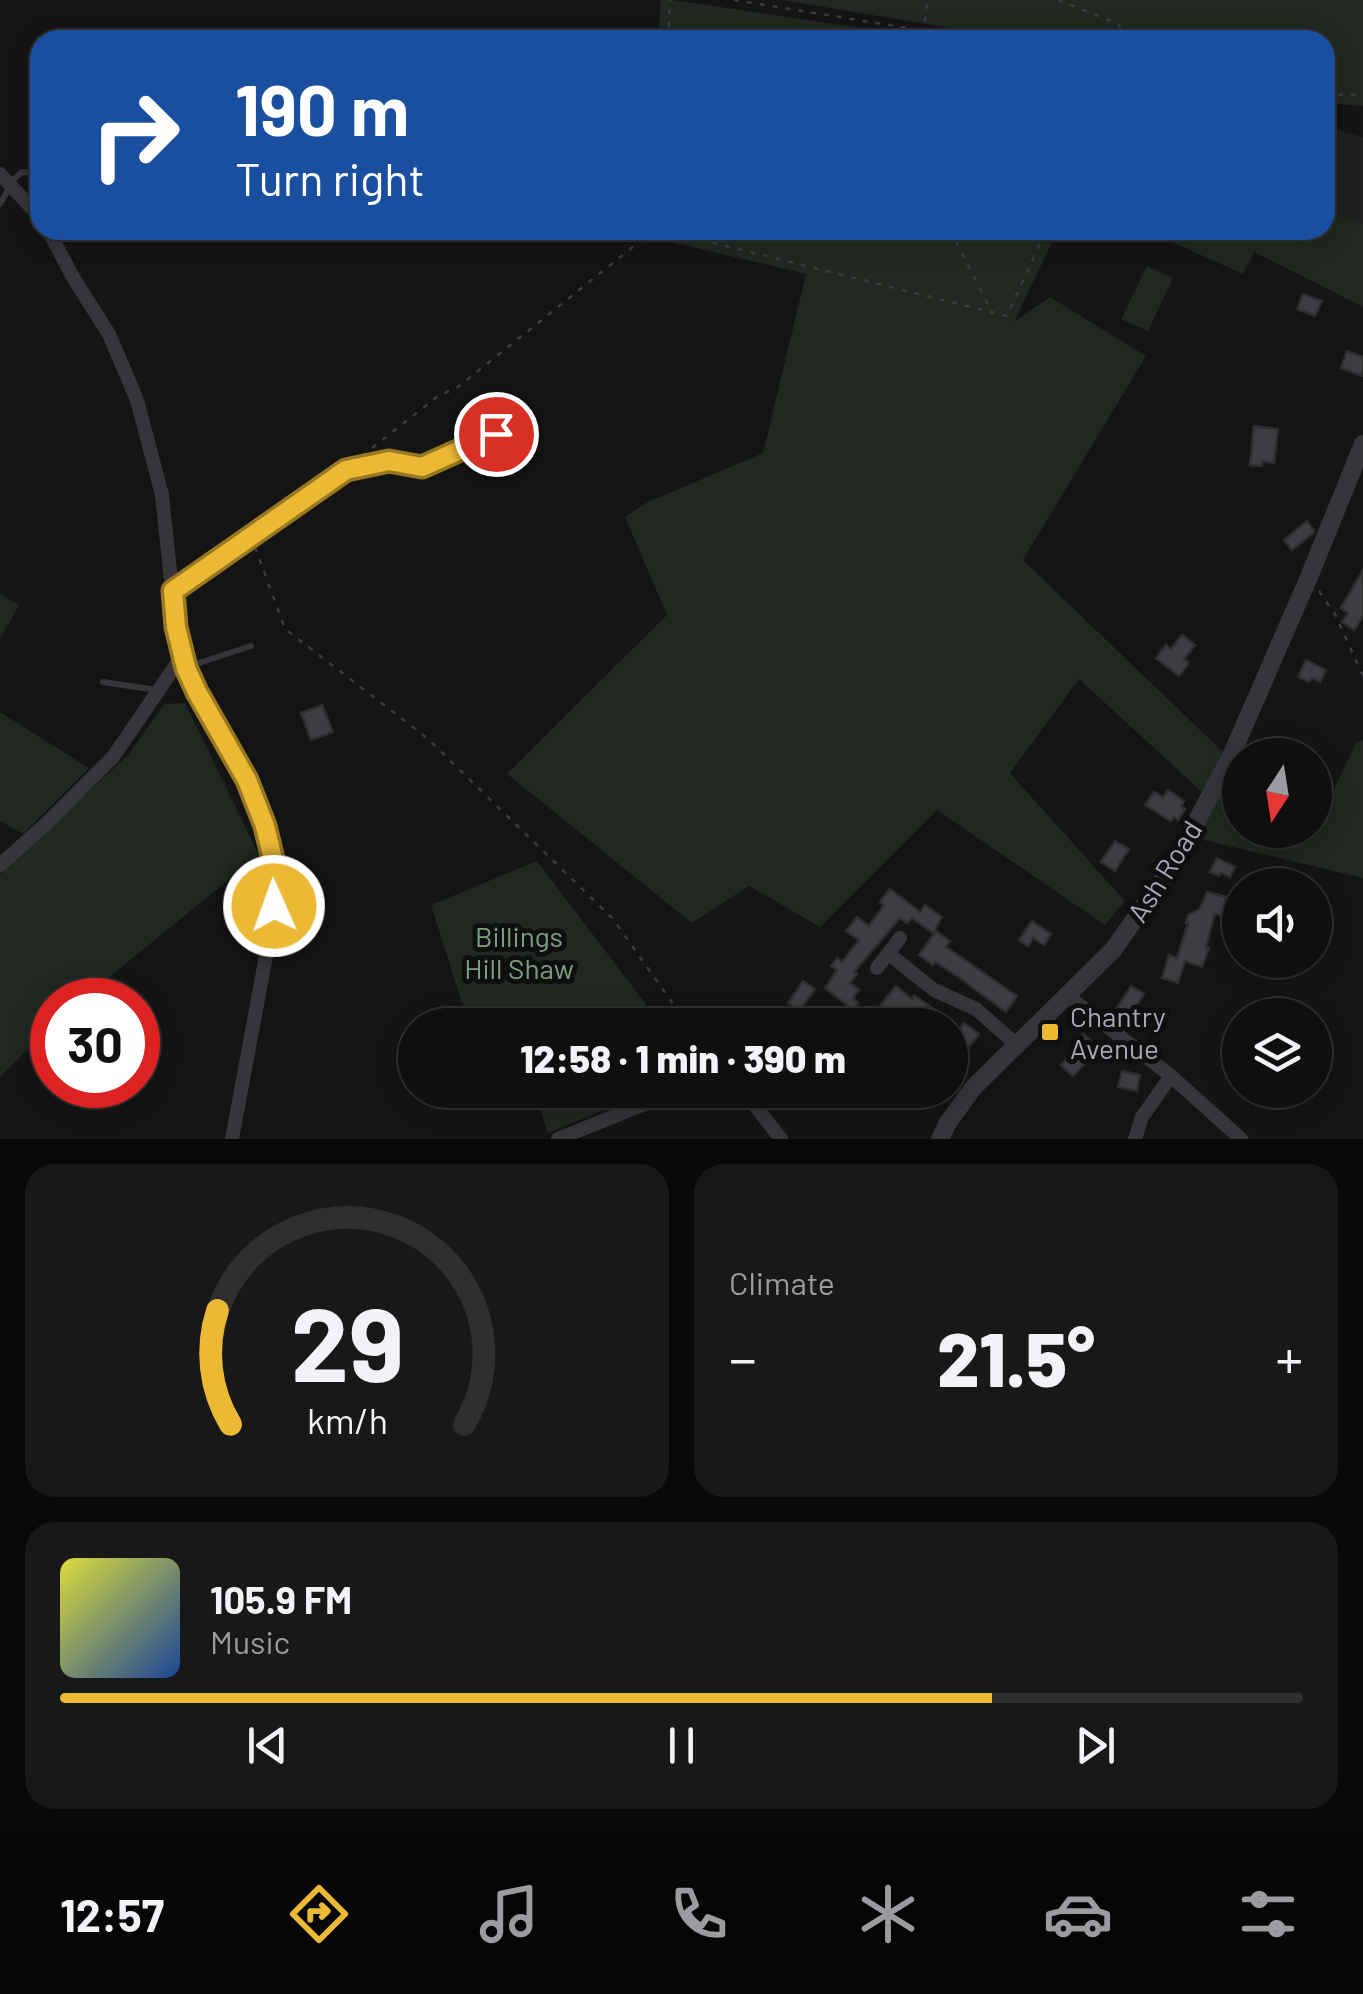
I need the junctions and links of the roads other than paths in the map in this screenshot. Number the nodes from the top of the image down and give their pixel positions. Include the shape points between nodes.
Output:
1 (30, 172) edge
2 (7, 180) edge
3 (0, 204) edge
4 (30, 206) edge
5 (53, 240) edge
6 (496, 434) dead end
7 (1363, 444) edge
8 (173, 591) junction
9 (252, 646) dead end
10 (184, 662) junction
11 (103, 682) dead end
12 (160, 688) junction
13 (197, 692) junction
14 (0, 865) edge
15 (900, 938) dead end
16 (889, 954) junction
17 (878, 968) dead end
18 (1068, 996) junction
19 (1018, 1046) junction
20 (1171, 1076) junction
21 (634, 1108) edge
22 (756, 1108) edge
23 (232, 1139) edge
24 (558, 1139) edge
25 (780, 1139) edge
26 (940, 1139) edge
27 (1136, 1139) edge
28 (1241, 1139) edge

1 - 2 lane
2 - 3 lane
2 - 4 street
5 - 8 street via 138,400 162,495
6 - 8 lane via 422,467 389,461 346,470
7 - 18 street, Ash Road via 1231,756 1175,862 1113,950
8 - 10 street
9 - 10 lane
10 - 12 street
10 - 13 street
11 - 12 lane
12 - 13 street via 176,684
12 - 14 street via 113,757
13 - 23 street via 247,780 273,859 274,906
15 - 16 street
16 - 17 street
16 - 19 street via 934,990 976,1009
18 - 19 street, Ash Road
18 - 20 street
19 - 26 street, Ash Road via 973,1088
20 - 27 street via 1142,1117
20 - 28 street
21 - 24 street
22 - 25 street

